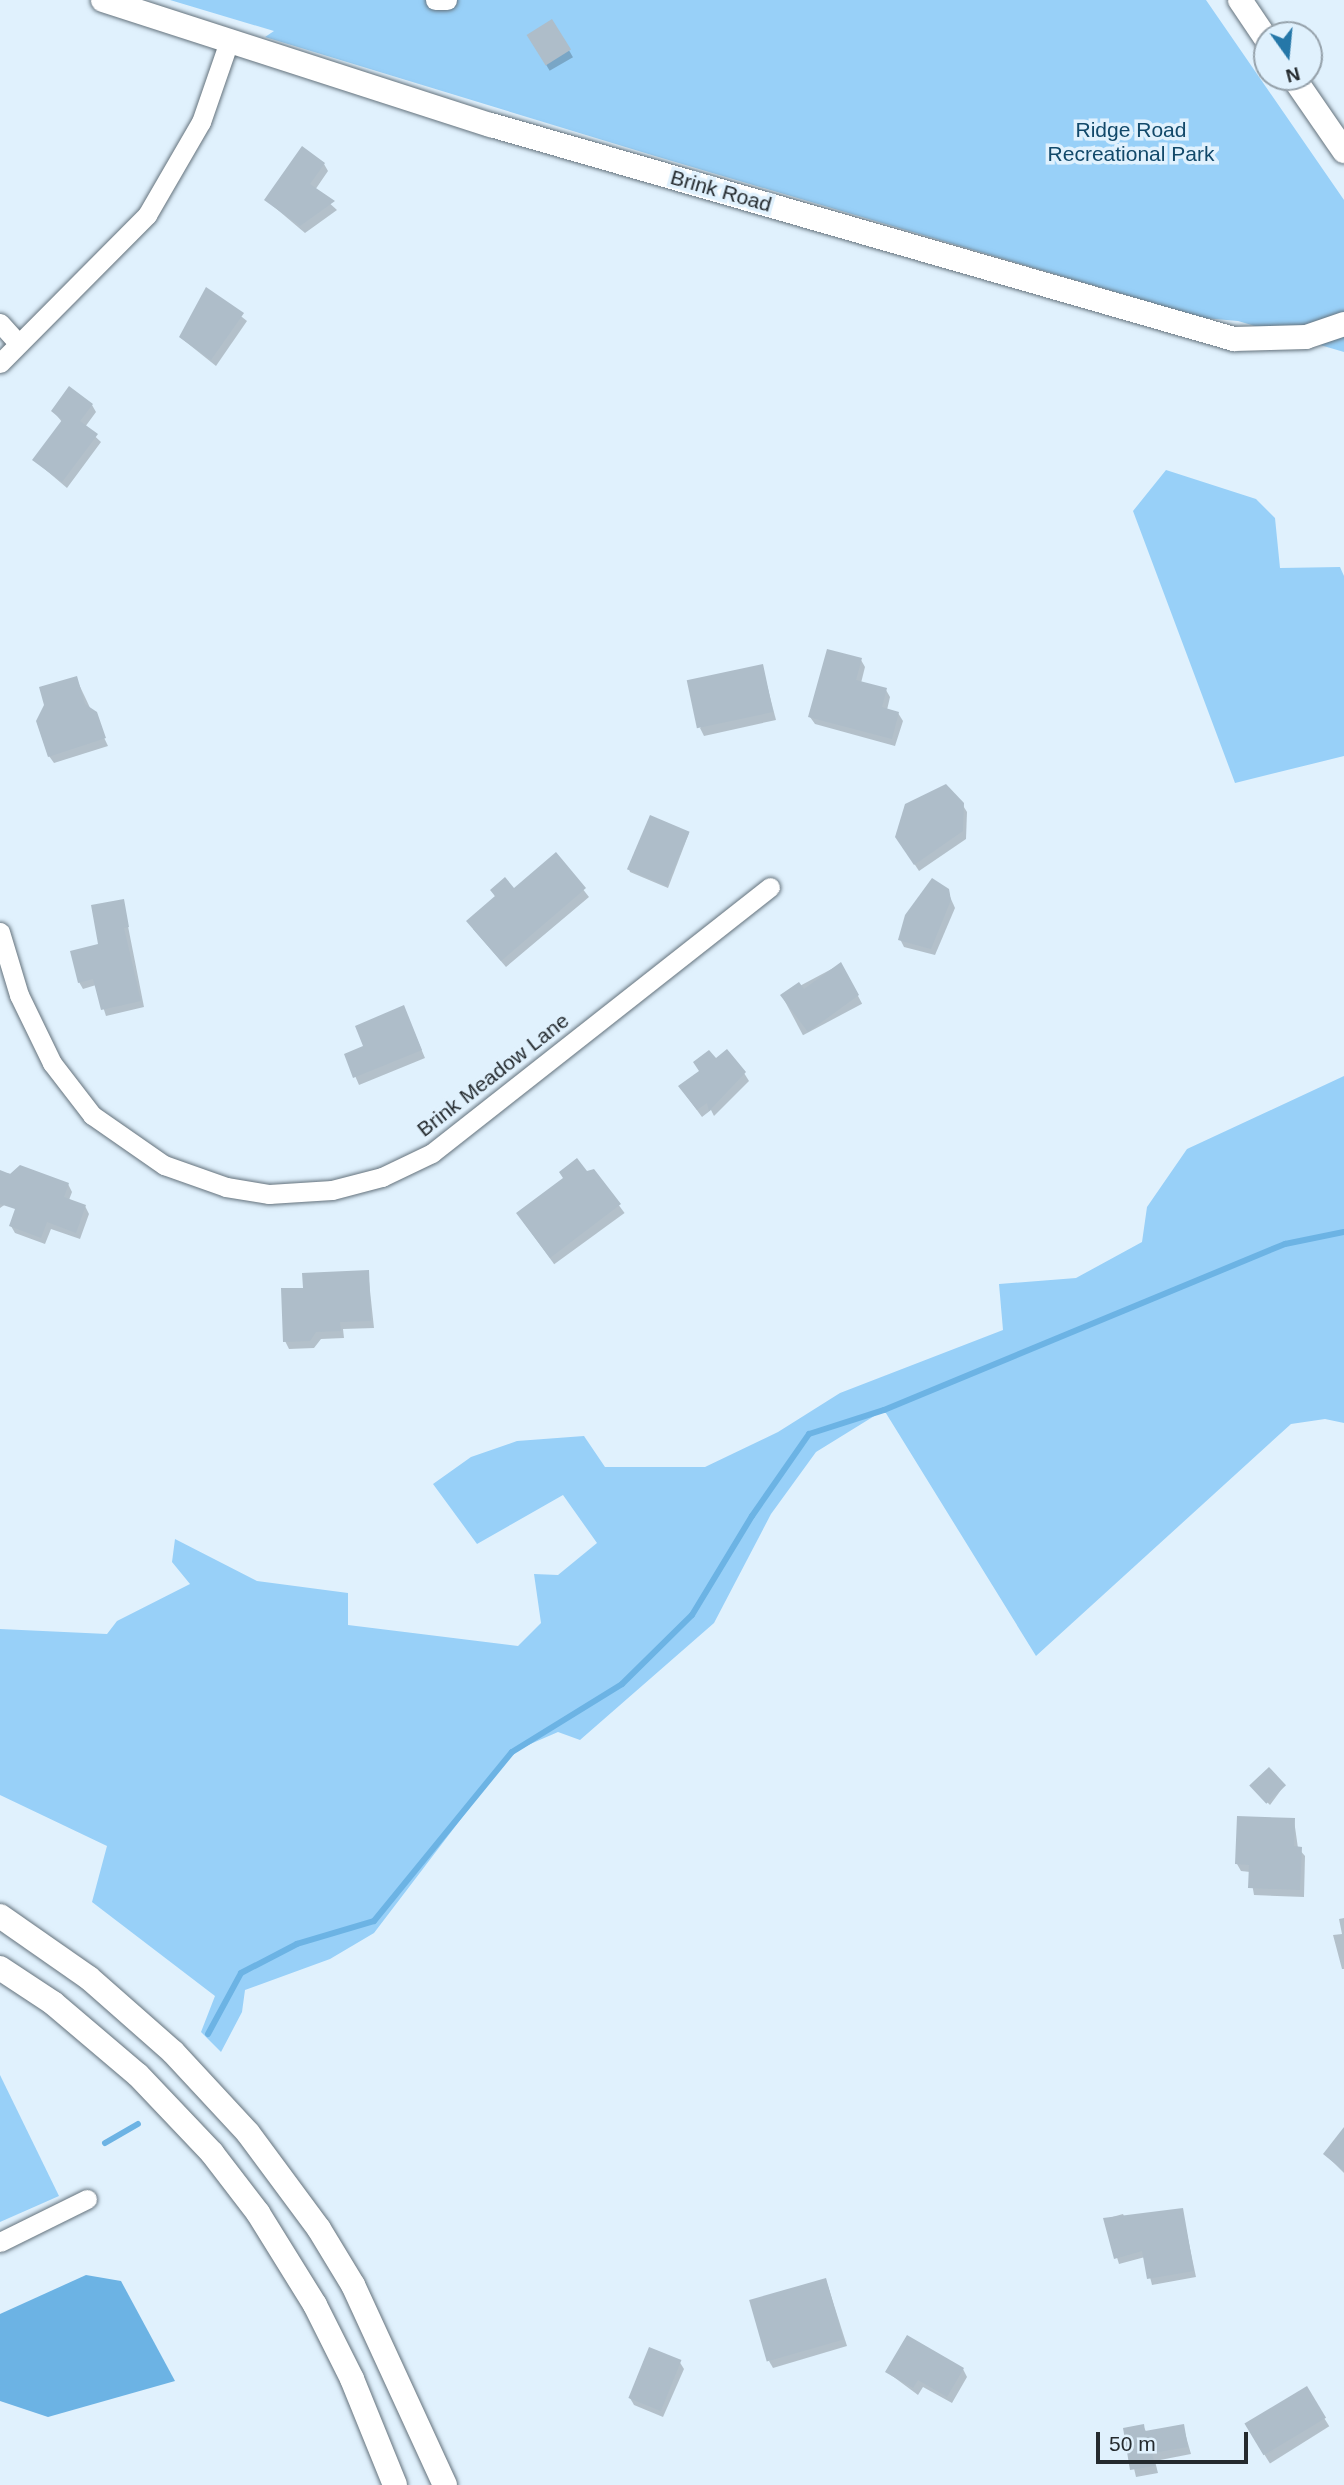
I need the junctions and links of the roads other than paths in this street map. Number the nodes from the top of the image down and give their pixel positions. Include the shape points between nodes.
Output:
1 (103, 0) edge
2 (435, 0) edge
3 (447, 0) edge
4 (1240, 0) edge
5 (1254, 21) edge
6 (229, 41) junction
7 (1303, 91) edge
8 (1344, 151) edge
9 (0, 323) edge
10 (1344, 324) edge
11 (18, 343) junction
12 (0, 363) edge
13 (770, 887) dead end
14 (0, 932) edge
15 (0, 1916) edge
16 (0, 1968) edge
17 (87, 2199) dead end
18 (0, 2242) edge
19 (395, 2485) edge
20 (445, 2485) edge

1 - 6 main road, Brink Road
2 - 3 street
4 - 5 main road
6 - 10 main road, Brink Road via 491,125 1234,339 1306,337
6 - 11 street via 201,122 147,215
7 - 8 main road
9 - 11 street
11 - 12 street
13 - 14 street, Brink Meadow Lane via 432,1153 382,1177 332,1190 294,1193 226,1187 164,1165 92,1115 52,1063 19,995
15 - 20 main road via 89,1978 173,2052 248,2133 319,2229 353,2286
16 - 19 main road via 53,2003 138,2076 212,2154 258,2213 315,2305 352,2379
17 - 18 street

